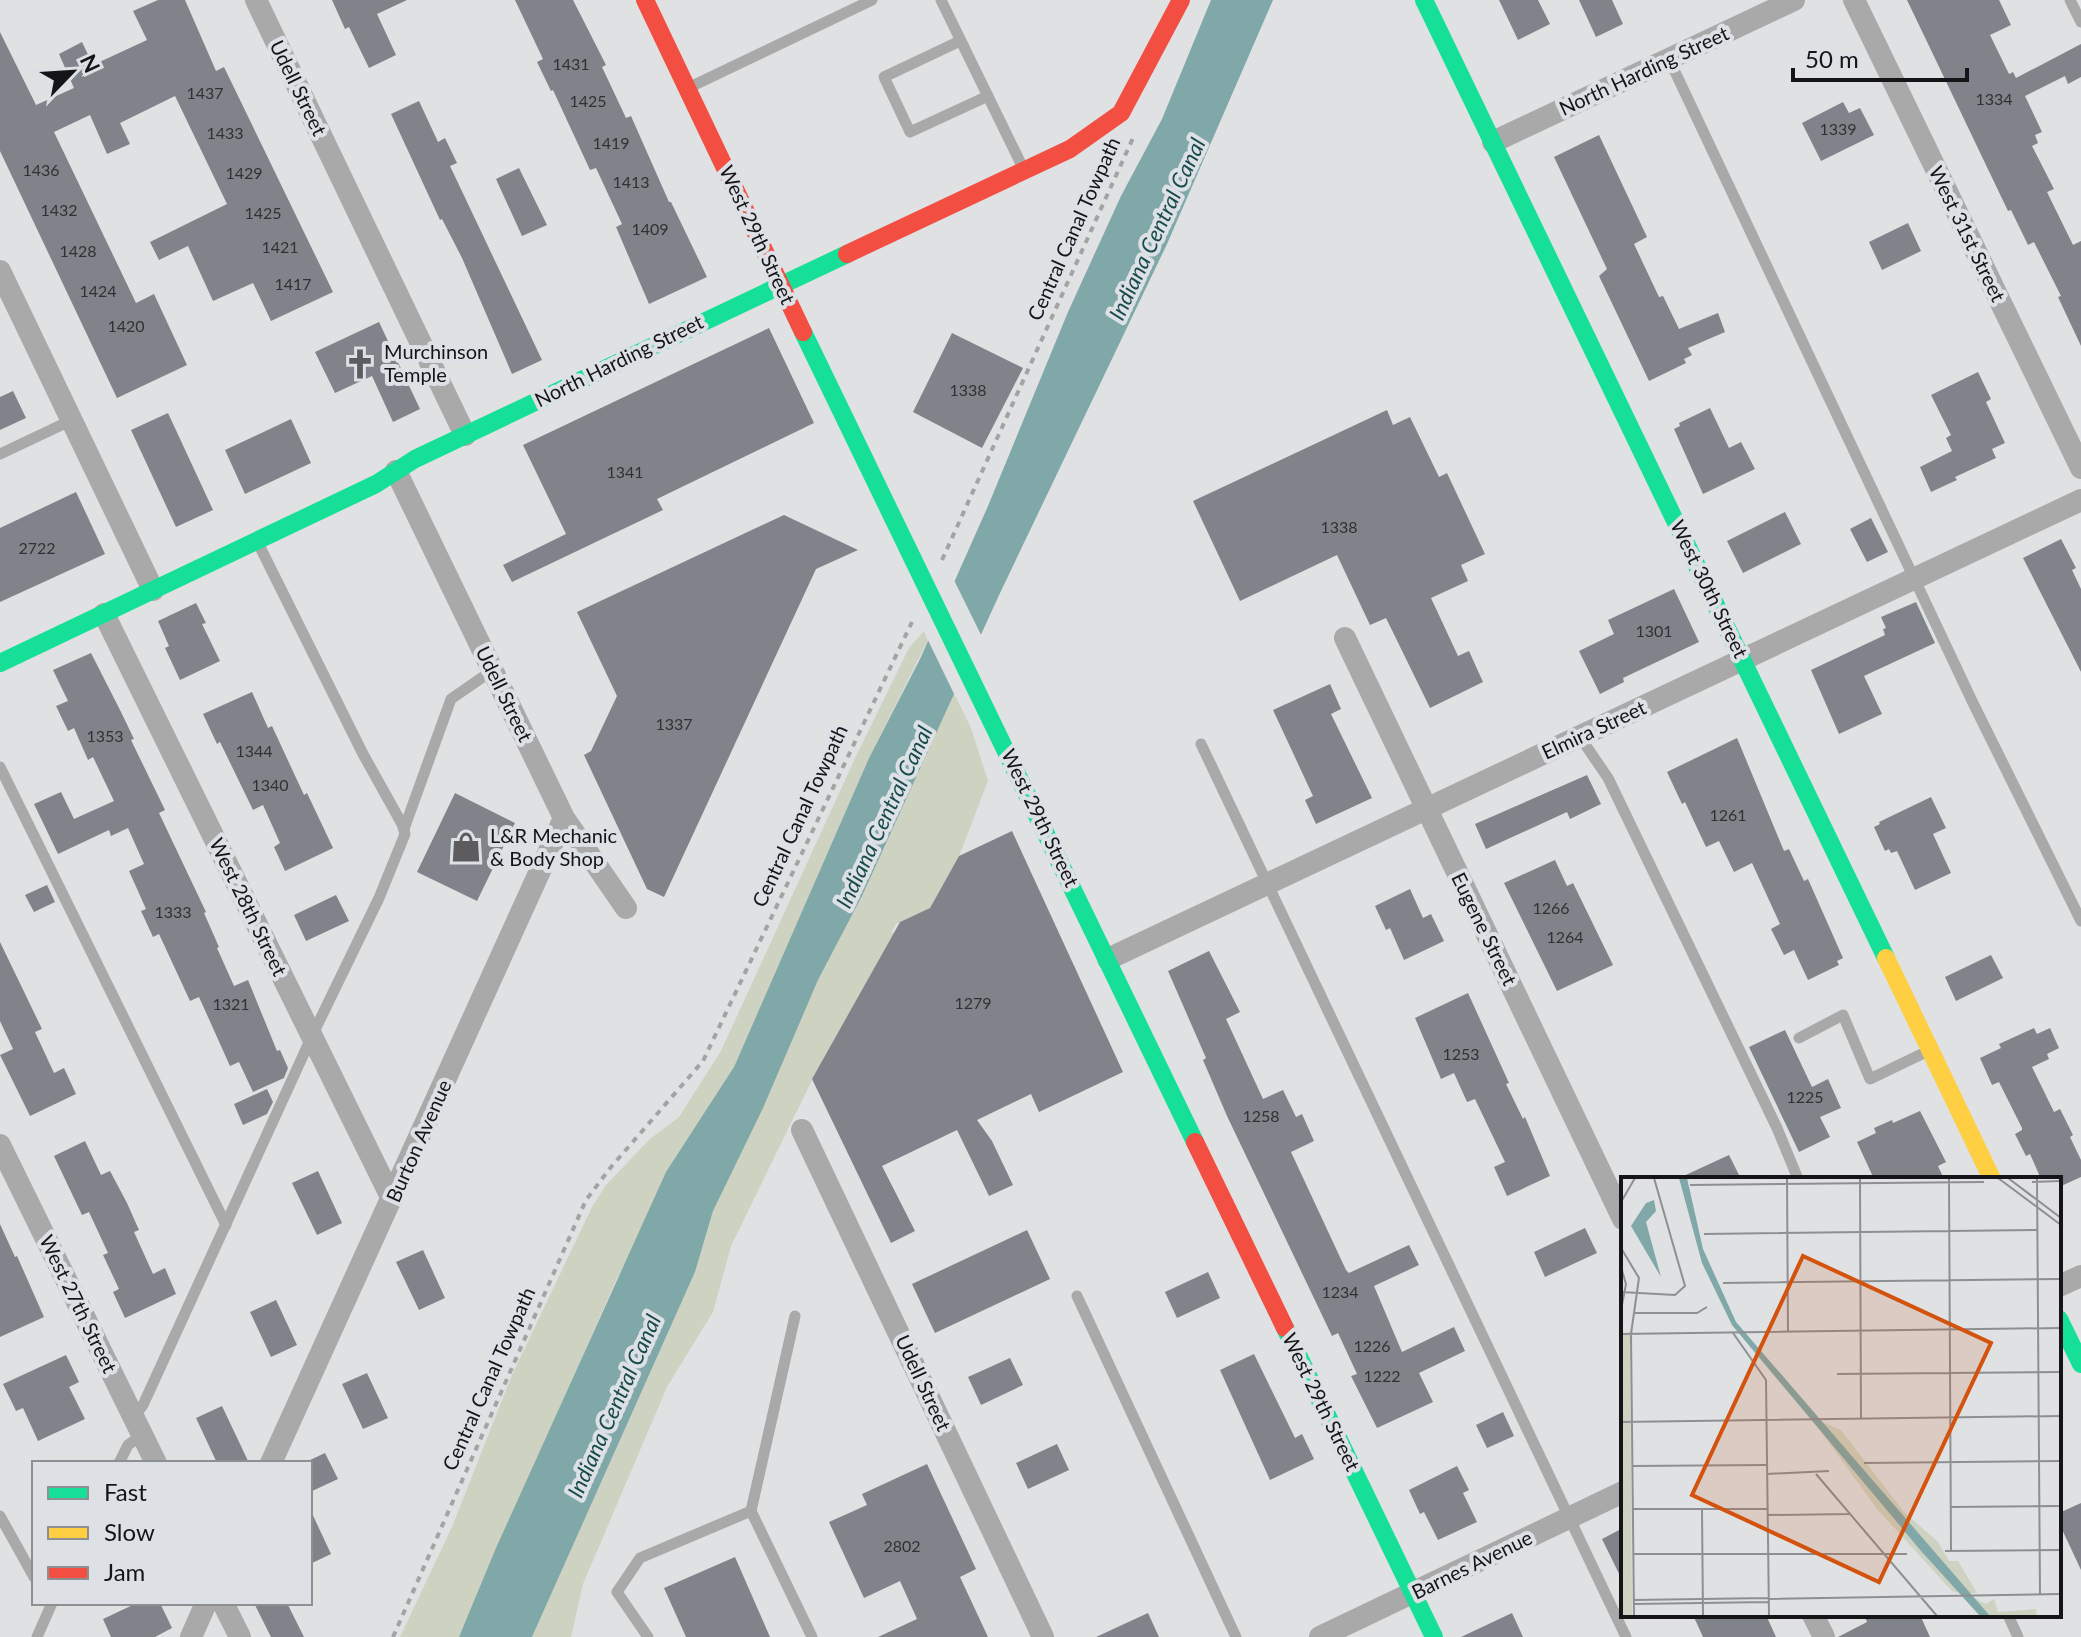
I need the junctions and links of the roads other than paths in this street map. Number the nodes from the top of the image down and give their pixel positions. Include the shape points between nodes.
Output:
1 (256, 0) edge
2 (645, 0) edge
3 (872, 0) edge
4 (941, 0) edge
5 (1181, 0) edge
6 (1424, 0) edge
7 (1794, 0) edge
8 (1854, 0) edge
9 (2070, 0) edge
10 (2081, 22) edge
11 (960, 41) junction
12 (1669, 59) junction
13 (687, 88) junction
14 (988, 96) junction
15 (1493, 142) junction
16 (1024, 170) junction
17 (0, 271) edge
18 (780, 284) junction
19 (72, 420) junction
20 (465, 435) junction
21 (0, 454) edge
22 (2081, 468) edge
23 (396, 471) junction
24 (2081, 500) edge
25 (257, 541) junction
26 (1915, 579) junction
27 (153, 590) junction
28 (104, 614) junction
29 (1345, 638) dead end
30 (1743, 660) junction
31 (0, 663) edge
32 (493, 670) junction
33 (1580, 737) junction
34 (1201, 744) dead end
35 (0, 767) edge
36 (1427, 809) junction
37 (564, 818) junction
38 (403, 830) junction
39 (1267, 884) junction
40 (626, 908) dead end
41 (2081, 921) edge
42 (1108, 959) junction
43 (312, 1036) junction
44 (1799, 1038) dead end
45 (1930, 1050) junction
46 (802, 1130) dead end
47 (0, 1145) edge
48 (1797, 1177) edge
49 (1991, 1177) edge
50 (392, 1199) junction
51 (1621, 1215) edge
52 (226, 1225) junction
53 (2081, 1276) edge
54 (2061, 1285) edge
55 (1077, 1296) dead end
56 (795, 1316) dead end
57 (2061, 1323) edge
58 (2081, 1364) edge
59 (138, 1426) junction
60 (120, 1461) edge
61 (155, 1461) edge
62 (272, 1461) edge
63 (1621, 1493) edge
64 (751, 1511) junction
65 (0, 1516) edge
66 (1568, 1519) junction
67 (32, 1573) edge
68 (1413, 1593) junction
69 (51, 1605) edge
70 (205, 1605) edge
71 (224, 1605) edge
72 (1814, 1617) edge
73 (2009, 1617) edge
74 (37, 1637) edge
75 (191, 1637) edge
76 (240, 1637) edge
77 (648, 1637) edge
78 (812, 1637) edge
79 (1043, 1637) edge
80 (1236, 1637) edge
81 (1320, 1637) edge
82 (1434, 1637) edge
83 (1626, 1637) edge
84 (1824, 1637) edge
85 (2018, 1637) edge

1 - 20 street, Udell Street
2 - 13 main road, West 29th Street
3 - 13 lane
4 - 11 lane
5 - 16 main road, North Harding Street via 1121,113 1070,149
6 - 15 main road, West 30th Street
7 - 12 street, North Harding Street
8 - 22 street, West 31st Street
9 - 10 lane
11 - 14 lane
11 - 14 lane via 884,77 910,132
12 - 15 street, North Harding Street
12 - 26 lane
13 - 18 main road, West 29th Street
14 - 16 lane
15 - 30 main road, West 30th Street
16 - 18 main road, North Harding Street
17 - 19 street
18 - 20 main road, North Harding Street
18 - 42 main road, West 29th Street
19 - 21 lane
19 - 27 street
20 - 23 main road, North Harding Street
23 - 25 main road, North Harding Street
23 - 32 street, Udell Street
24 - 26 street, Elmira Street
25 - 27 main road, North Harding Street
25 - 38 lane
26 - 30 street, Elmira Street
26 - 41 lane
27 - 28 main road, North Harding Street
28 - 31 main road, North Harding Street
28 - 43 street, West 28th Street
29 - 36 street, Eugene Street
30 - 33 street, Elmira Street
30 - 45 main road, West 30th Street
32 - 37 street, Udell Street
32 - 38 lane via 451,699
33 - 36 street, Elmira Street
33 - 48 lane via 1608,778
34 - 39 lane
35 - 52 lane
36 - 39 street, Elmira Street
36 - 51 street, Eugene Street
37 - 40 street, Udell Street
37 - 50 street, Burton Avenue
38 - 43 lane via 379,898
39 - 42 street, Elmira Street
39 - 66 lane
42 - 68 main road, West 29th Street
43 - 50 street, West 28th Street
43 - 52 lane
44 - 45 lane via 1843,1015 1870,1079
45 - 49 main road, West 30th Street
46 - 79 street, Udell Street
47 - 59 street, West 27th Street
50 - 62 street, Burton Avenue
52 - 59 lane
53 - 54 street
55 - 80 lane
56 - 64 lane
57 - 58 main road
59 - 60 lane
59 - 61 street, West 27th Street
63 - 66 street, Barnes Avenue
64 - 77 lane via 640,1558 617,1592
64 - 78 lane
65 - 67 lane
66 - 68 street, Barnes Avenue
66 - 83 lane
68 - 81 street, Barnes Avenue
68 - 82 main road, West 29th Street
69 - 74 lane
70 - 75 street
71 - 76 street
72 - 84 street
73 - 85 lane

